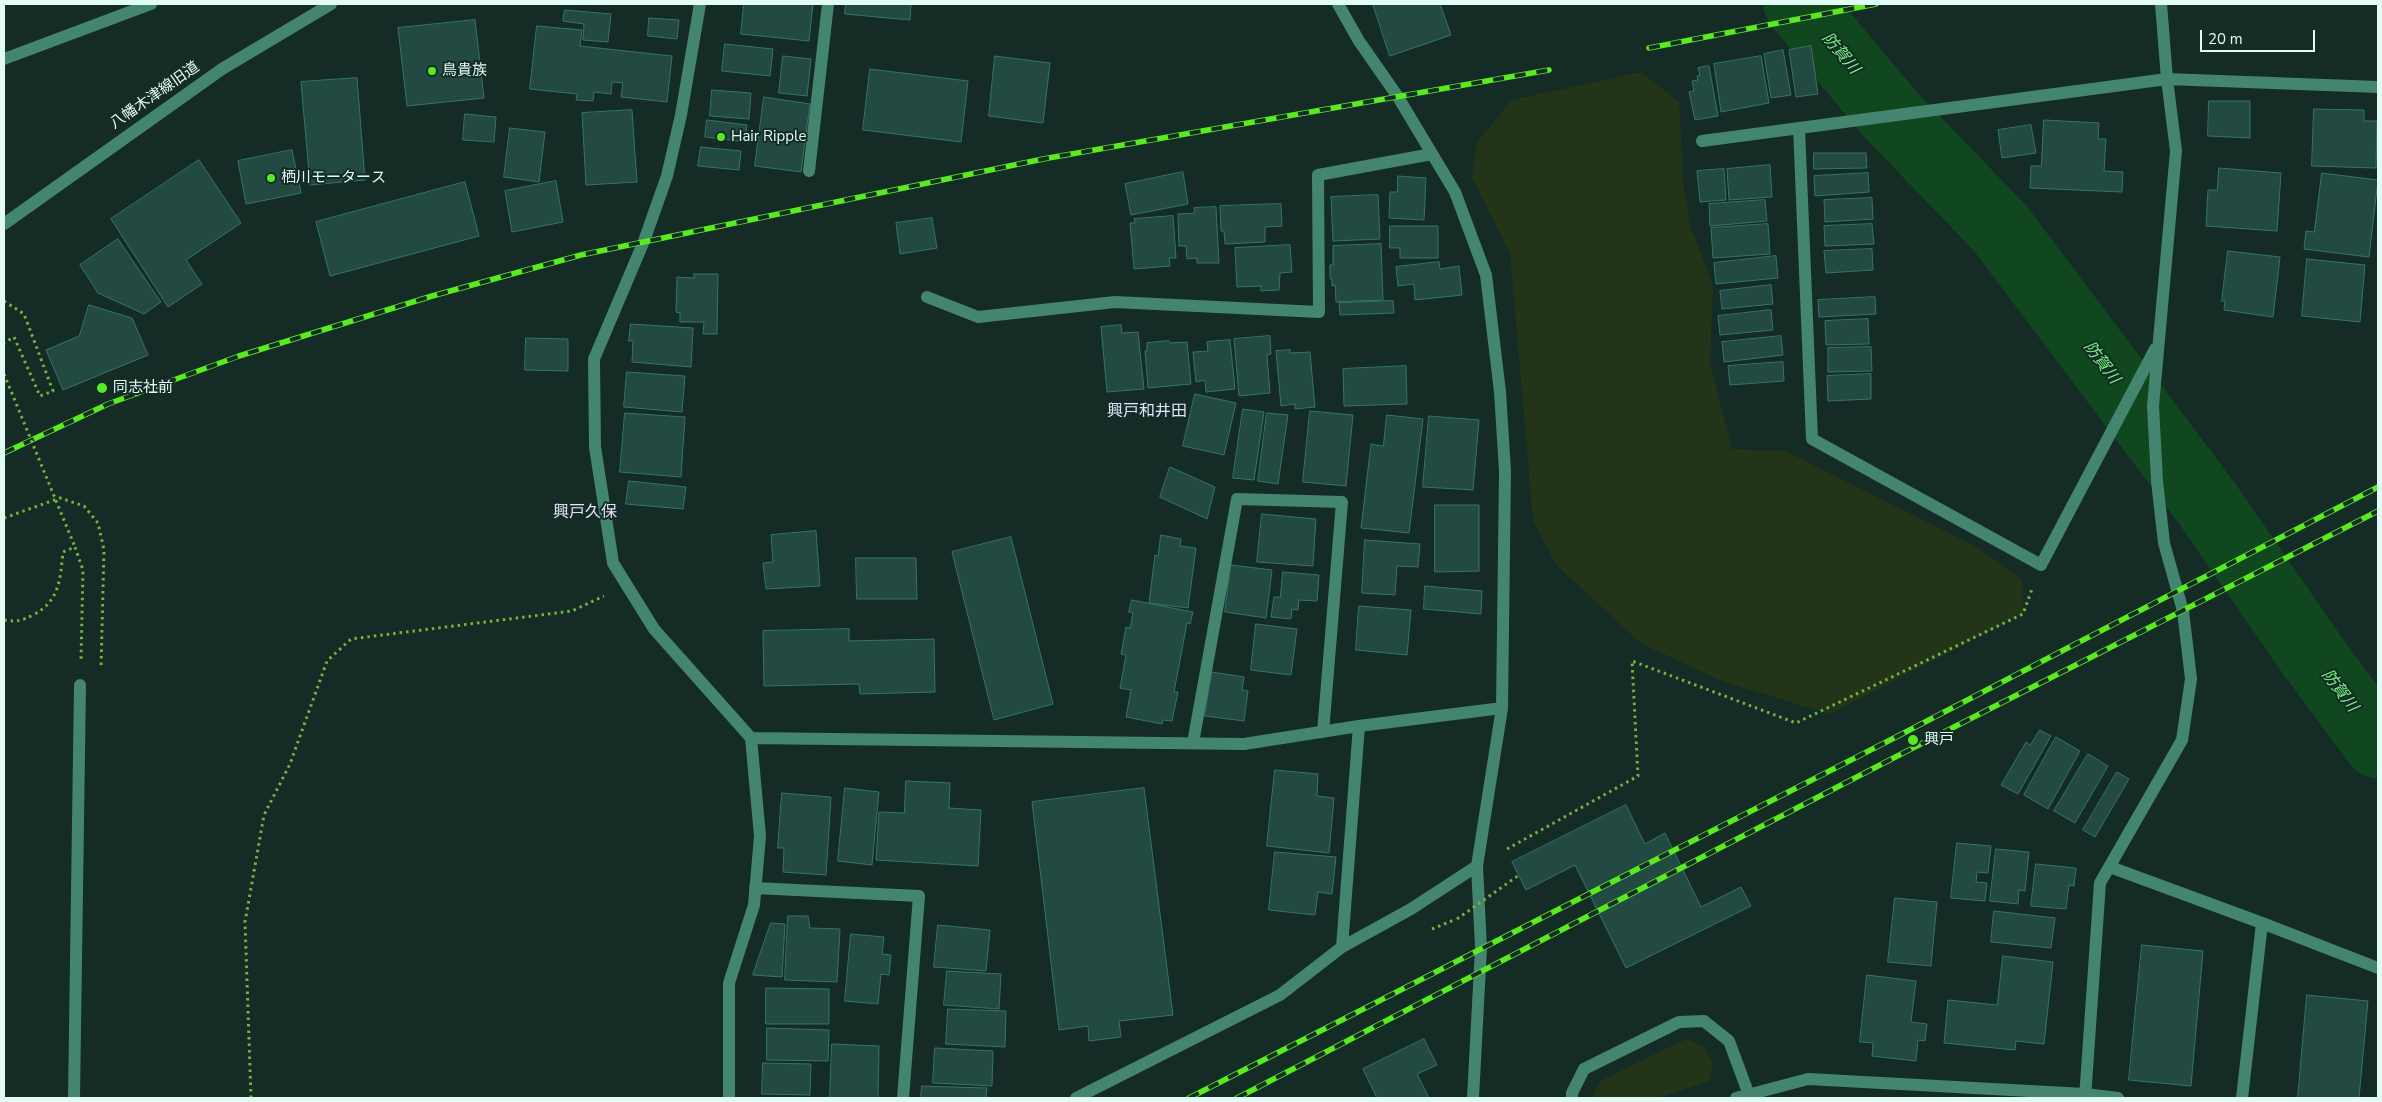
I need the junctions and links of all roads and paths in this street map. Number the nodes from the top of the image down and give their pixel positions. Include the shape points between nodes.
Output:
1 (151, 4) edge
2 (331, 4) edge
3 (700, 4) edge
4 (828, 4) edge
5 (1338, 4) edge
6 (2161, 4) edge
7 (4, 59) edge
8 (2167, 79) junction
9 (2378, 87) edge
10 (1800, 128) junction
11 (1702, 141) dead end
12 (1432, 154) junction
13 (809, 171) dead end
14 (4, 224) edge
15 (927, 297) dead end
16 (4, 301) edge
17 (2158, 342) junction
18 (4, 343) edge
19 (4, 374) edge
20 (4, 518) edge
21 (75, 547) junction
22 (2041, 565) junction
23 (627, 585) junction
24 (4, 620) edge
25 (80, 685) junction
26 (1502, 708) junction
27 (1359, 726) junction
28 (1323, 732) junction
29 (751, 738) junction
30 (1193, 743) junction
31 (1477, 866) junction
32 (2110, 867) junction
33 (1519, 875) dead end
34 (755, 888) junction
35 (1457, 919) dead end
36 (2262, 923) junction
37 (1342, 947) junction
38 (2378, 968) edge
39 (1749, 1095) junction
40 (2085, 1096) edge
41 (74, 1098) edge
42 (251, 1098) edge
43 (728, 1098) edge
44 (903, 1098) edge
45 (1076, 1098) edge
46 (1473, 1098) edge
47 (1572, 1098) edge
48 (1736, 1098) edge
49 (2118, 1098) edge
50 (2242, 1098) edge

1 - 7 street
2 - 14 street, 八幡木津線旧道 via 222,69
3 - 23 street via 667,176 644,241 594,359 595,447 613,563
4 - 13 street
5 - 12 street
6 - 8 street
8 - 9 street
8 - 10 street
8 - 17 street via 2176,151
10 - 11 street
10 - 22 street via 1812,439
12 - 15 street via 1318,175 1319,312 1115,302 978,318
12 - 26 street via 1455,192 1486,274 1500,392 1505,472
16 - 18 path via 24,314 53,390 40,396 14,338
17 - 22 street
17 - 32 street via 2153,406 2157,482 2164,543 2183,611 2191,679 2182,740
19 - 21 path, bridge
20 - 25 path via 60,498 84,506 98,523 104,550 101,686
21 - 24 path via 63,552 59,585 46,608 18,622
21 - 25 path via 83,570
22 - 31 path via 2023,614 1796,724 1632,661 1638,776
23 - 29 street via 654,629
23 - 42 path via 572,611 352,639 327,661 290,764 264,815 245,922
25 - 41 street
26 - 27 street
26 - 31 street
27 - 28 street
27 - 37 street
28 - 30 street via 1244,744
28 - 30 street via 1342,502 1237,499
29 - 30 street
29 - 34 street via 760,836
31 - 37 street via 1411,909
31 - 46 street via 1481,948
32 - 36 street
32 - 40 street via 2100,884
33 - 35 path, bridge
34 - 43 street via 754,905 729,983
34 - 44 street via 919,896
36 - 38 street
36 - 50 street
37 - 45 street via 1280,995
39 - 40 street via 1808,1079
39 - 47 street via 1729,1041 1704,1021 1679,1022 1584,1069
39 - 48 street
40 - 49 street

